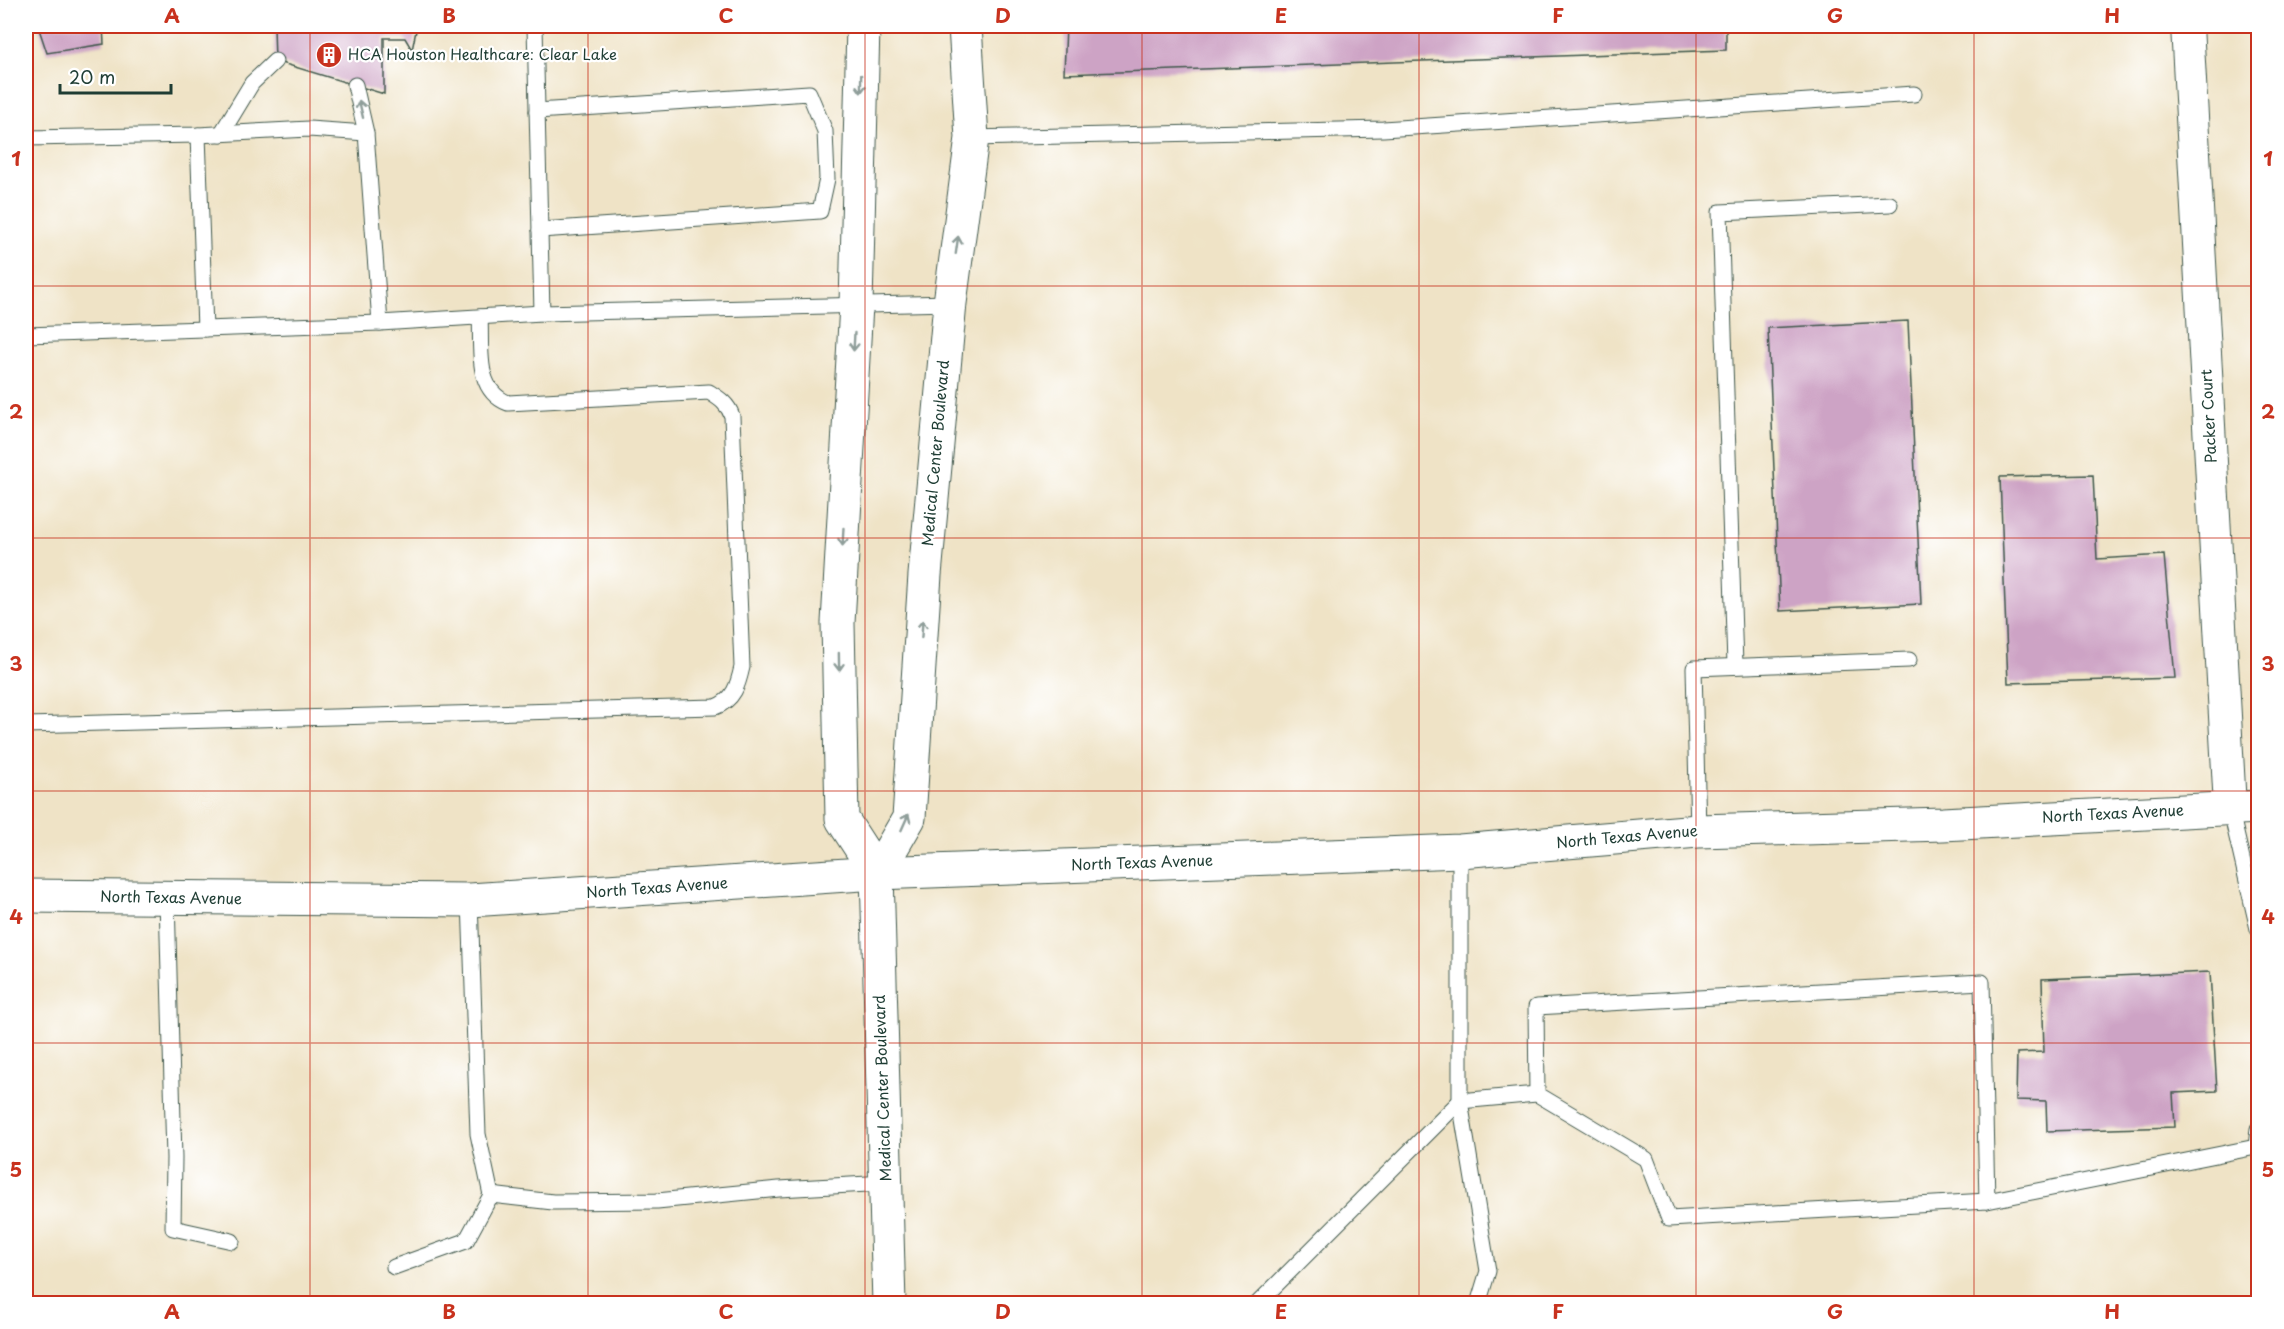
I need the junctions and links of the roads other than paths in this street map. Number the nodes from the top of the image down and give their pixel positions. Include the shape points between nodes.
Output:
1 (535, 26) edge
2 (863, 26) edge
3 (965, 26) edge
4 (2187, 26) edge
5 (275, 61) dead end
6 (355, 86) dead end
7 (1914, 94) dead end
8 (537, 111) junction
9 (366, 133) junction
10 (221, 134) junction
11 (198, 135) junction
12 (26, 138) edge
13 (972, 138) junction
14 (1890, 204) dead end
15 (540, 230) junction
16 (950, 303) junction
17 (856, 304) junction
18 (542, 313) junction
19 (480, 317) junction
20 (380, 323) junction
21 (205, 329) junction
22 (26, 335) edge
23 (1909, 660) dead end
24 (1735, 665) junction
25 (26, 725) edge
26 (2244, 807) edge
27 (1698, 831) junction
28 (1460, 851) junction
29 (877, 873) junction
30 (26, 896) edge
31 (167, 899) junction
32 (470, 900) junction
33 (2259, 929) edge
34 (1537, 1094) junction
35 (1460, 1101) junction
36 (2259, 1129) edge
37 (886, 1183) junction
38 (491, 1194) junction
39 (1987, 1201) junction
40 (232, 1241) dead end
41 (394, 1267) dead end
42 (889, 1304) edge
43 (1257, 1304) edge
44 (1478, 1304) edge

1 - 8 lane
2 -> 17 street
3 - 13 street, Medical Center Boulevard
4 - 26 street, Packer Court
5 - 10 lane via 252,83
9 -> 6 lane
7 - 13 lane via 1383,129
8 - 15 lane
8 - 15 lane via 809,93 825,131 827,179 820,211
9 - 10 lane via 309,129
9 - 20 lane
10 - 11 lane
11 - 12 lane
11 - 21 lane
16 -> 13 street, Medical Center Boulevard
14 - 24 lane via 1720,212
15 - 18 lane
16 - 17 lane
29 -> 16 street, Medical Center Boulevard via 909,818
17 - 18 lane
17 -> 29 street via 838,623 842,819
18 - 19 lane
19 - 20 lane
19 - 25 lane via 483,374 497,399 508,403 709,392 729,408 742,667 731,698 715,707
20 - 21 lane
21 - 22 lane
23 - 24 lane
24 - 27 lane via 1694,668
26 - 27 street, North Texas Avenue via 1943,824
26 - 33 lane
27 - 28 street, North Texas Avenue
28 - 29 street, North Texas Avenue
28 - 35 lane
29 - 32 street, North Texas Avenue
29 - 37 street, Medical Center Boulevard
30 - 31 street, North Texas Avenue
31 - 32 street, North Texas Avenue
31 - 40 lane via 173,1228
32 - 38 lane via 478,1134
34 - 35 lane
34 - 39 lane via 1646,1159 1670,1219
34 - 39 lane via 1536,1007 1982,982
35 - 43 lane
35 - 44 lane via 1488,1270
36 - 39 lane via 2256,1147
37 - 38 lane via 657,1201 553,1202
37 - 42 street, Medical Center Boulevard
38 - 41 lane via 466,1241

